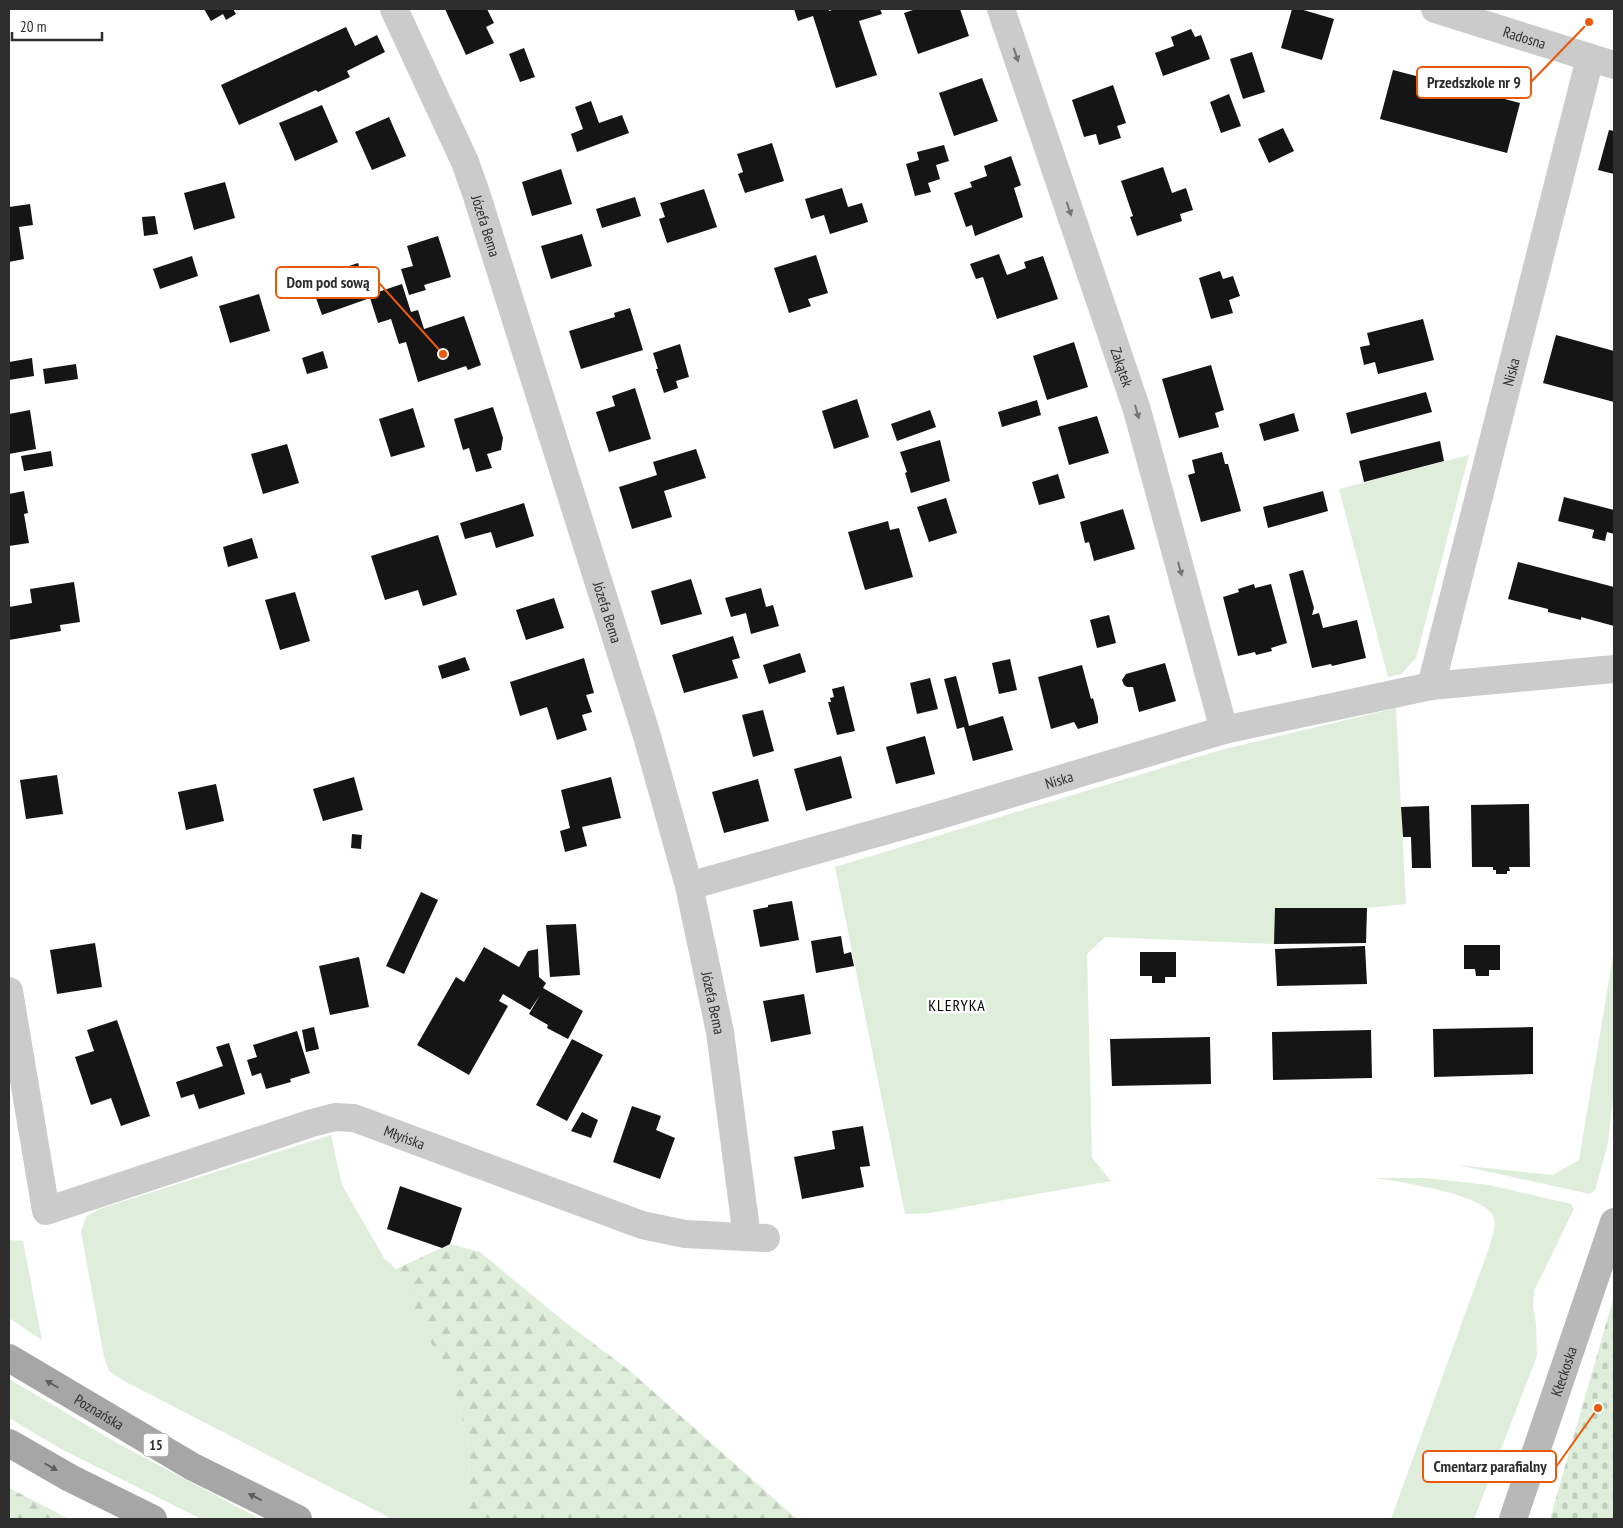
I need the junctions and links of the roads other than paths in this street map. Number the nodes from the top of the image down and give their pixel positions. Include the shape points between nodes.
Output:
1 (394, 9) edge
2 (1001, 9) edge
3 (1435, 9) edge
4 (1602, 62) edge
5 (1614, 669) edge
6 (1431, 686) junction
7 (1224, 730) junction
8 (690, 886) junction
9 (9, 991) edge
10 (1614, 1222) edge
11 (756, 1238) joint
12 (9, 1358) edge
13 (9, 1443) edge
14 (153, 1519) edge
15 (298, 1519) edge
16 (1512, 1519) edge

1 - 8 street, Józefa Bema via 465,162 476,193 644,727
2 -> 7 street, Zakątek via 1137,410
3 - 4 street, Radosna
4 - 6 street, Niska
5 - 6 street, Niska
6 - 7 street, Niska
7 - 8 street, Niska
8 - 11 street, Józefa Bema via 720,1032
9 - 11 street, Młyńska via 46,1211 335,1117 354,1118 642,1225 685,1234
10 - 16 main road, Kłeckoska
15 -> 12 main road, Poznańska / 15 via 193,1466
13 -> 14 main road

